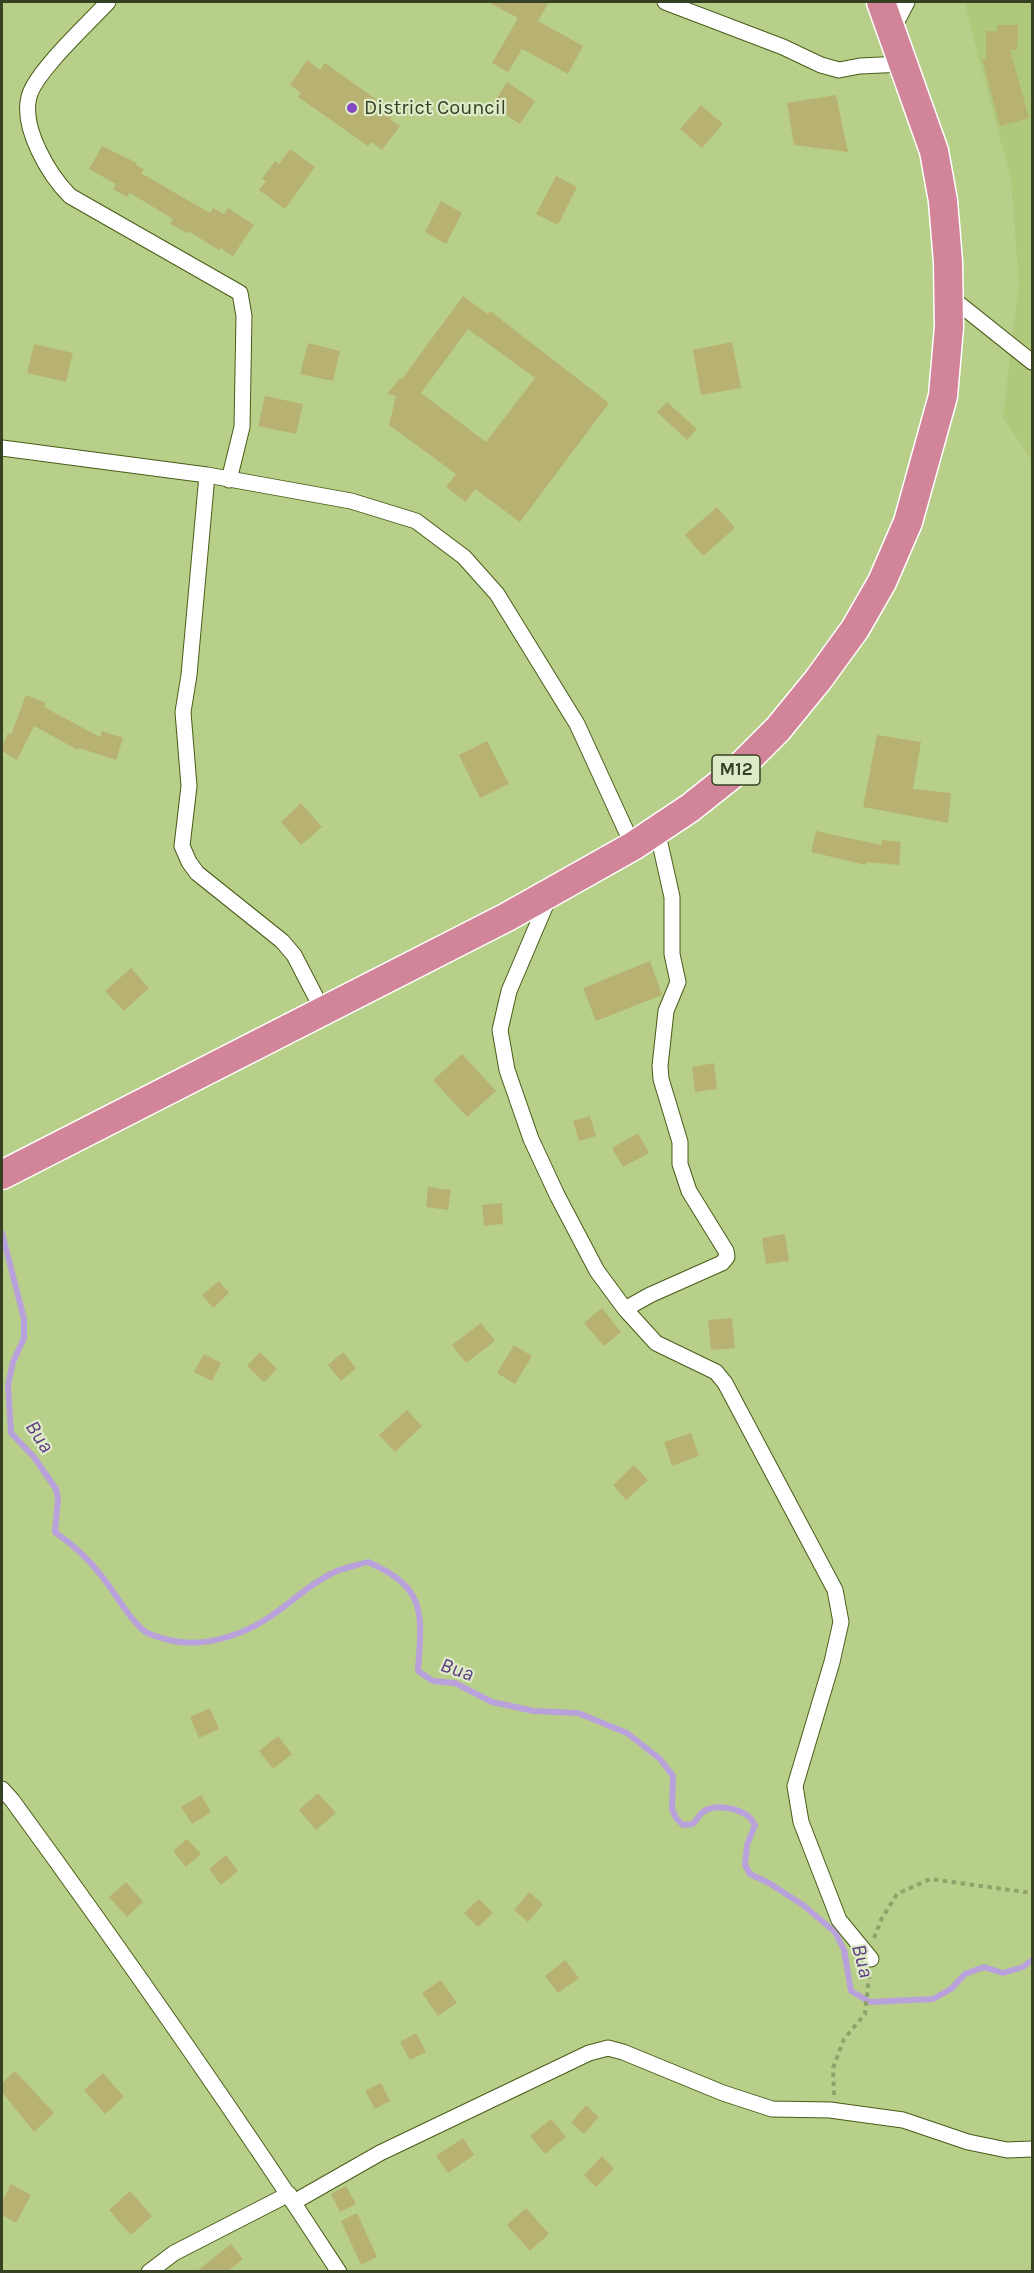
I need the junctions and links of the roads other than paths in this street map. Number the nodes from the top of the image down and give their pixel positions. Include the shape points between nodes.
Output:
1 (108, 2) edge
2 (665, 2) edge
3 (881, 2) edge
4 (907, 2) edge
5 (892, 31) junction
6 (904, 64) junction
7 (948, 295) junction
8 (1032, 362) edge
9 (2, 448) edge
10 (207, 475) junction
11 (229, 480) junction
12 (657, 830) junction
13 (633, 846) junction
14 (551, 892) junction
15 (323, 1011) junction
16 (2, 1174) edge
17 (625, 1309) junction
18 (3, 1793) edge
19 (870, 1970) road end
20 (1032, 2149) edge
21 (291, 2198) junction
22 (149, 2271) edge
23 (339, 2271) edge

1 - 11 street via 41,74 28,97 28,122 35,145 70,196 240,293 244,316 242,427
2 - 6 street via 839,70
3 - 5 highway, M12
4 - 5 street
5 - 6 highway, M12
6 - 7 highway, M12 via 934,151 943,201
7 - 8 street
7 - 12 highway, M12 via 943,396 908,522 882,582 855,629 778,729 734,772
9 - 10 street
10 - 11 street
10 - 15 street via 183,712 189,786 182,846 197,873 294,955
11 - 13 street via 351,501 416,521 464,557 497,594 577,724
12 - 13 highway, M12
12 - 17 street via 672,897 672,954 678,982 666,1011 662,1079 689,1191 727,1257 722,1263
13 - 14 highway, M12
14 - 15 highway, M12
14 - 17 street via 509,991 500,1030 507,1070 531,1139 557,1195 597,1271
15 - 16 highway, M12
17 - 19 street via 656,1343 716,1372 835,1590 841,1622 795,1785 801,1822 839,1920
18 - 21 street via 148,1988
20 - 21 street via 1007,2150 968,2142 903,2120 830,2110 772,2109 608,2048 589,2053
21 - 22 street via 174,2253
21 - 23 street

